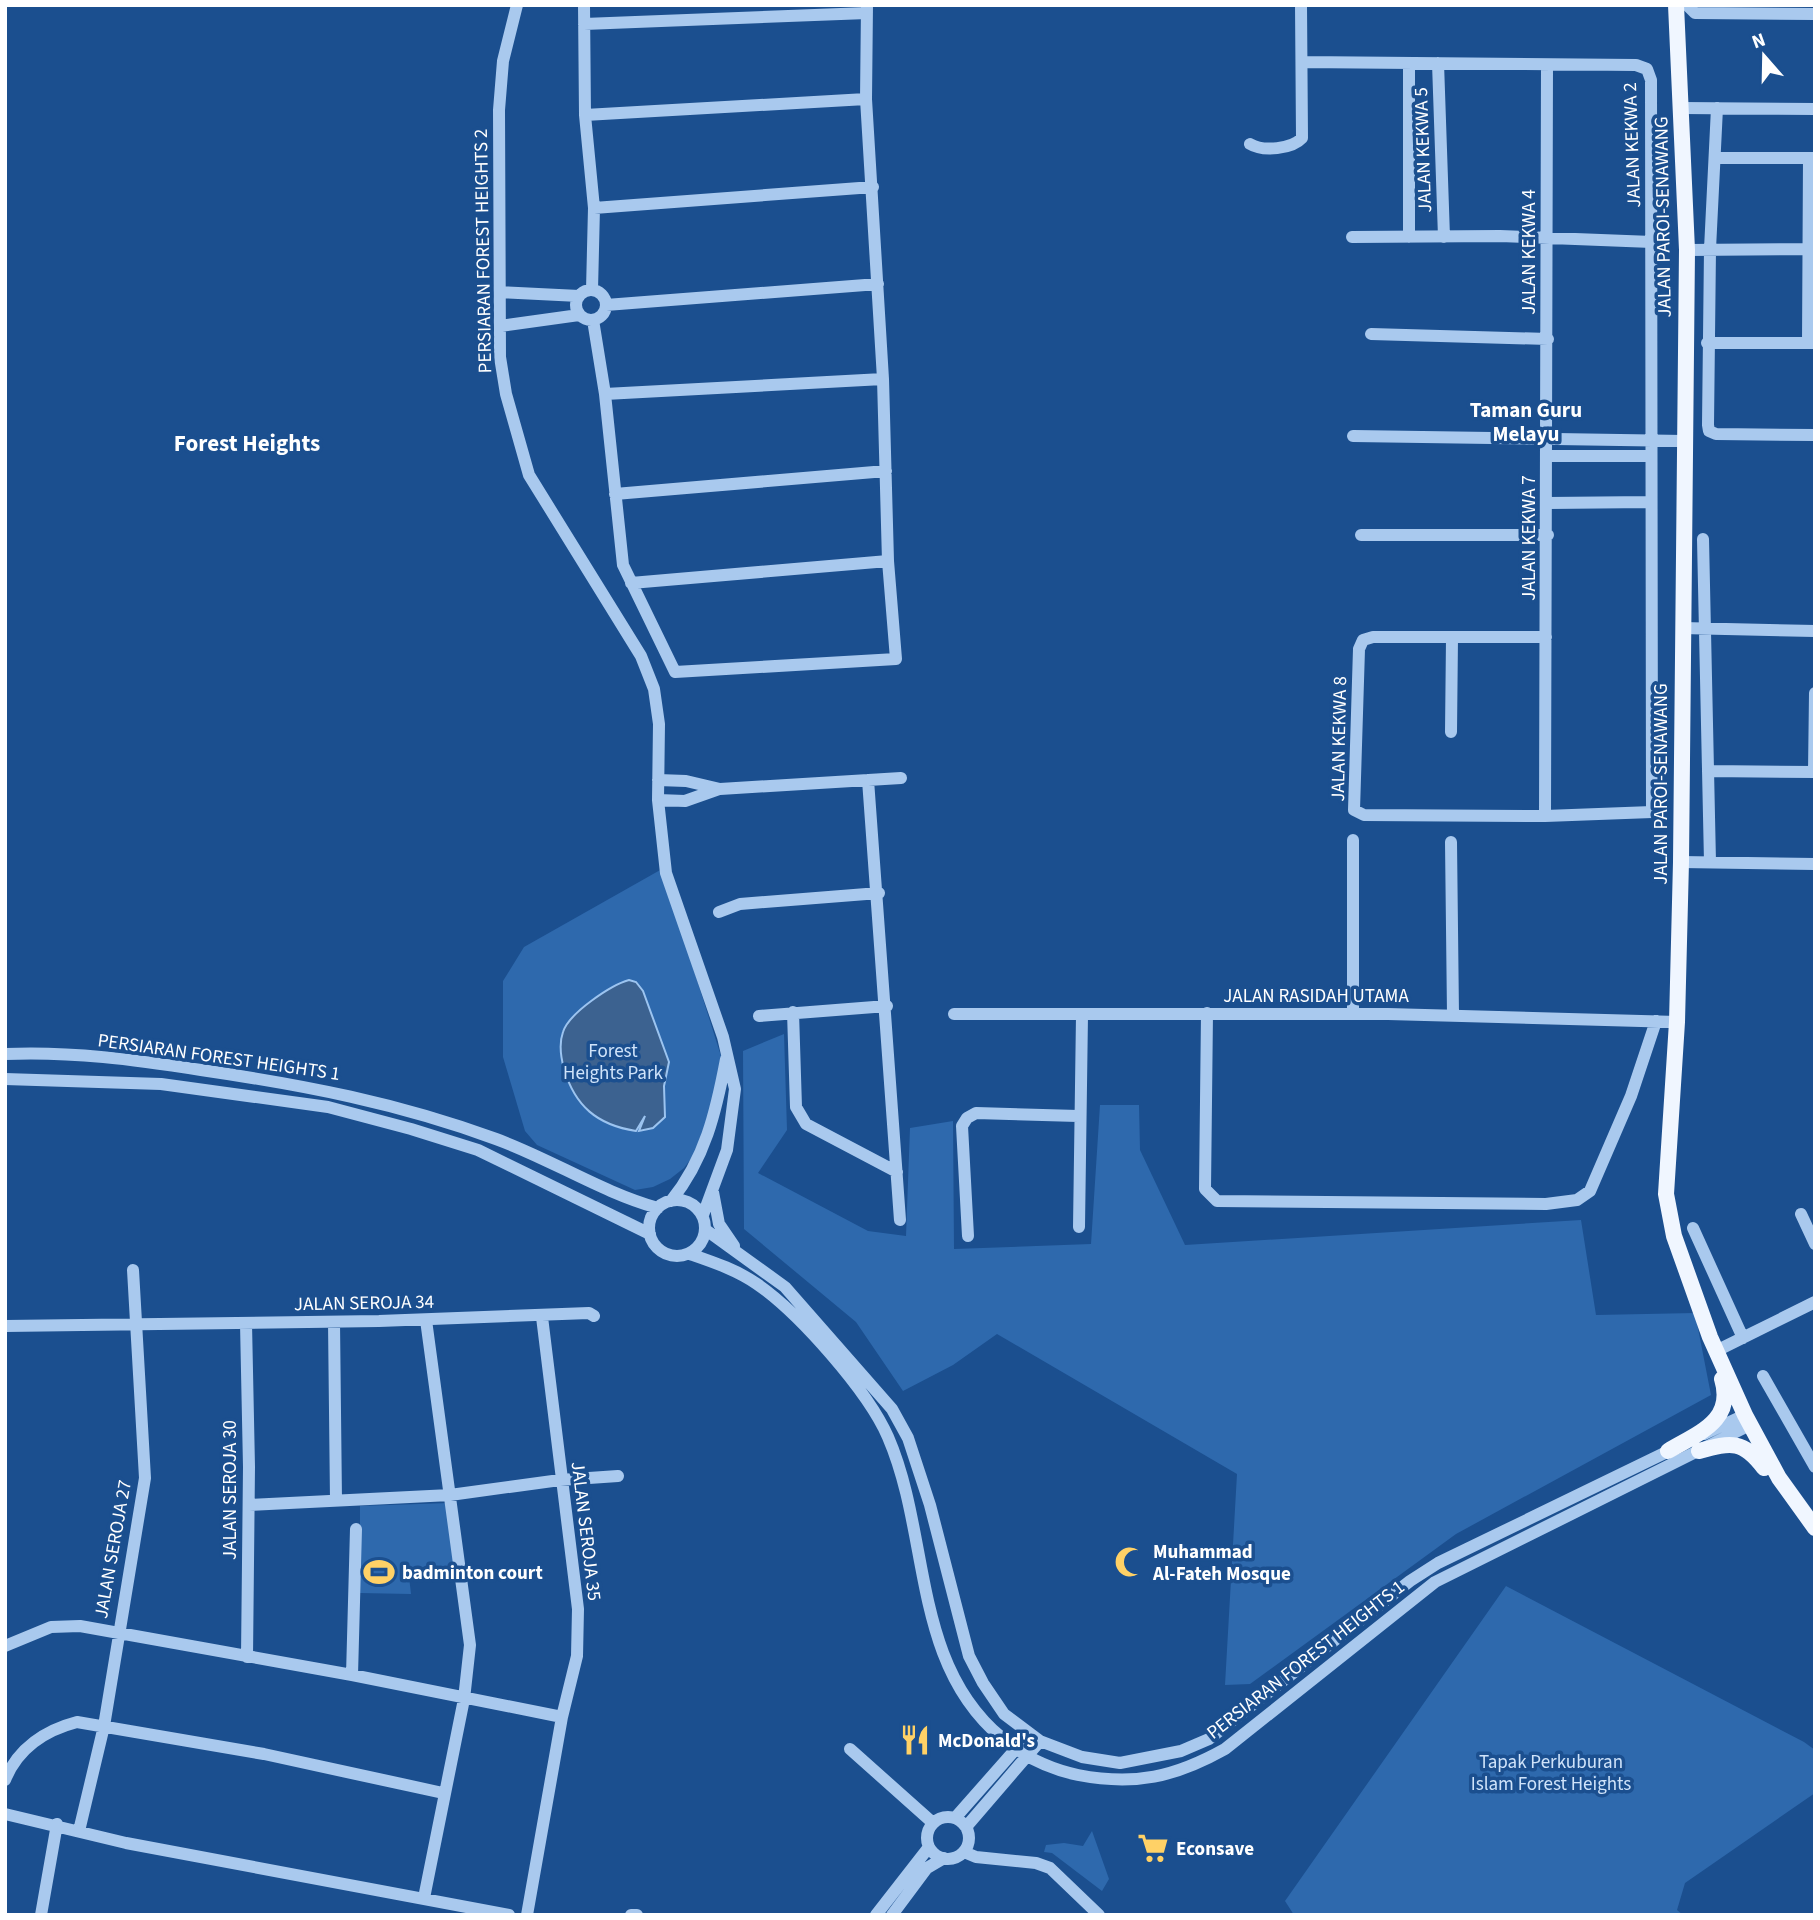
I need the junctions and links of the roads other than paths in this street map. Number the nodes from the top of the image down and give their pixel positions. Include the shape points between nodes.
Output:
1 (517, 5) edge
2 (584, 5) edge
3 (1301, 5) edge
4 (1676, 5) edge
5 (867, 9) edge
6 (1691, 9) edge
7 (1719, 9) edge
8 (1815, 14) edge
9 (584, 24) junction
10 (1678, 41) junction
11 (1302, 62) junction
12 (1409, 63) junction
13 (1438, 63) junction
14 (1547, 65) junction
15 (866, 100) junction
16 (1681, 108) junction
17 (1717, 108) junction
18 (1815, 109) edge
19 (585, 115) junction
20 (1250, 144) dead end
21 (1715, 158) junction
22 (1812, 158) edge
23 (873, 187) junction
24 (594, 208) junction
25 (1352, 237) dead end
26 (1409, 237) junction
27 (1444, 237) junction
28 (1547, 239) junction
29 (1652, 242) junction
30 (1710, 249) junction
31 (1812, 249) edge
32 (1686, 250) junction
33 (878, 284) junction
34 (592, 290) junction
35 (500, 292) junction
36 (579, 296) junction
37 (606, 305) junction
38 (579, 315) junction
39 (593, 320) junction
40 (500, 326) junction
41 (1371, 334) dead end
42 (1548, 339) junction
43 (1707, 342) junction
44 (1811, 343) edge
45 (883, 379) junction
46 (605, 394) junction
47 (1815, 435) edge
48 (1353, 436) dead end
49 (1547, 440) junction
50 (1650, 440) junction
51 (1684, 441) junction
52 (1547, 456) junction
53 (1650, 456) junction
54 (886, 471) junction
55 (615, 494) junction
56 (1650, 502) junction
57 (1548, 503) junction
58 (1360, 535) dead end
59 (1548, 535) junction
60 (1703, 539) dead end
61 (888, 561) junction
62 (631, 583) junction
63 (1682, 628) junction
64 (1705, 629) junction
65 (1815, 631) edge
66 (1546, 637) junction
67 (1452, 638) junction
68 (1815, 693) edge
69 (1451, 732) dead end
70 (1708, 771) junction
71 (1814, 772) edge
72 (901, 778) dead end
73 (658, 780) junction
74 (868, 780) junction
75 (720, 789) junction
76 (659, 800) junction
77 (1652, 813) joint
78 (1545, 816) junction
79 (1353, 840) dead end
80 (1451, 842) dead end
81 (1681, 862) junction
82 (1710, 862) junction
83 (1815, 864) edge
84 (879, 893) junction
85 (719, 912) dead end
86 (887, 1006) junction
87 (793, 1012) junction
88 (1207, 1013) junction
89 (1353, 1013) junction
90 (954, 1014) dead end
91 (1082, 1015) junction
92 (1453, 1015) junction
93 (759, 1016) dead end
94 (1656, 1021) junction
95 (1677, 1022) junction
96 (5, 1054) edge
97 (727, 1056) junction
98 (5, 1079) edge
99 (1078, 1116) junction
100 (897, 1172) junction
101 (713, 1189) junction
102 (671, 1201) junction
103 (658, 1208) junction
104 (1801, 1214) dead end
105 (703, 1215) junction
106 (900, 1220) dead end
107 (1079, 1227) dead end
108 (1693, 1228) dead end
109 (706, 1230) junction
110 (650, 1234) junction
111 (968, 1237) dead end
112 (1815, 1244) edge
113 (690, 1254) junction
114 (748, 1261) junction
115 (133, 1270) dead end
116 (1815, 1302) edge
117 (594, 1316) dead end
118 (542, 1317) junction
119 (426, 1320) junction
120 (334, 1322) junction
121 (246, 1323) junction
122 (135, 1324) junction
123 (5, 1326) edge
124 (1743, 1338) junction
125 (1713, 1344) junction
126 (1763, 1376) dead end
127 (1748, 1420) junction
128 (1668, 1451) junction
129 (1699, 1451) junction
130 (1815, 1467) edge
131 (618, 1476) dead end
132 (560, 1480) junction
133 (450, 1495) junction
134 (336, 1501) junction
135 (249, 1504) junction
136 (1806, 1513) junction
137 (1815, 1528) edge
138 (356, 1529) dead end
139 (117, 1633) junction
140 (5, 1646) edge
141 (247, 1657) junction
142 (352, 1675) junction
143 (464, 1699) junction
144 (562, 1717) junction
145 (104, 1726) junction
146 (1034, 1737) junction
147 (849, 1749) dead end
148 (1022, 1752) junction
149 (5, 1780) edge
150 (443, 1793) junction
151 (5, 1814) edge
152 (955, 1818) junction
153 (933, 1823) junction
154 (57, 1824) junction
155 (966, 1827) junction
156 (79, 1831) junction
157 (929, 1847) junction
158 (964, 1852) junction
159 (944, 1858) junction
160 (424, 1898) junction
161 (41, 1915) edge
162 (509, 1915) edge
163 (527, 1915) edge
164 (631, 1915) edge
165 (637, 1915) edge
166 (876, 1915) edge
167 (891, 1915) edge
168 (1099, 1915) edge

1 - 35 street, PERSIARAN FOREST HEIGHTS 2 via 503,61 499,110
2 - 9 street
3 - 11 street
4 - 10 main road, JALAN PAROI-SENAWANG
5 - 9 street
5 - 15 street
6 - 7 street
6 - 10 street
7 - 8 street
9 - 19 street
10 - 16 main road, JALAN PAROI-SENAWANG
11 - 12 street, JALAN KEKWA 2
11 - 20 street via 1302,138 1297,144 1256,148
12 - 13 street, JALAN KEKWA 2
12 - 26 street
13 - 14 street, JALAN KEKWA 2
13 - 27 street, JALAN KEKWA 5
14 - 28 street, JALAN KEKWA 4
14 - 29 street, JALAN KEKWA 2 via 1636,65 1647,69 1651,79
15 - 19 street
15 - 23 street
16 - 17 street
16 - 32 main road, JALAN PAROI-SENAWANG
17 - 18 street
17 - 21 street
19 - 24 street
21 - 22 street
21 - 30 street
22 - 31 street
23 - 24 street
23 - 33 street
24 - 34 street
25 - 26 street
26 - 27 street
27 - 28 street
28 - 29 street
28 - 42 street, JALAN KEKWA 4
29 - 50 street, JALAN KEKWA 2
30 - 31 street
30 - 32 street
30 - 43 street
31 - 44 street
32 - 51 main road, JALAN PAROI-SENAWANG
33 - 37 street
33 - 45 street
34 - 36 street
34 - 37 street via 604,297
35 - 36 street
35 - 40 street, PERSIARAN FOREST HEIGHTS 2
36 - 38 street
37 - 39 street via 604,314
38 - 39 street
38 - 40 street
39 - 46 street
40 - 73 street, PERSIARAN FOREST HEIGHTS 2 via 506,394 529,475 641,656 654,688
41 - 42 street
42 - 49 street, JALAN KEKWA 4
43 - 44 street
43 - 47 street via 1710,431
45 - 46 street
45 - 54 street
46 - 55 street
48 - 49 street
49 - 50 street
49 - 52 street, JALAN KEKWA 7
50 - 51 street
50 - 53 street, JALAN KEKWA 2
51 - 63 main road, JALAN PAROI-SENAWANG
52 - 53 street
52 - 57 street, JALAN KEKWA 7
53 - 56 street, JALAN KEKWA 2
54 - 55 street
54 - 61 street
55 - 62 street via 624,565
56 - 57 street
56 - 77 street, JALAN KEKWA 2
57 - 59 street, JALAN KEKWA 7
58 - 59 street
59 - 66 street, JALAN KEKWA 7
60 - 64 street
61 - 62 street
61 - 62 street via 896,659 676,672
63 - 64 street
63 - 81 main road, JALAN PAROI-SENAWANG
64 - 65 street
64 - 70 street
66 - 67 street, JALAN KEKWA 8
66 - 78 street, JALAN KEKWA 7
67 - 69 street
67 - 78 street, JALAN KEKWA 8 via 1363,640 1359,649 1354,810 1364,815
68 - 71 street
70 - 71 street
70 - 82 street
72 - 74 street
73 - 75 street
73 - 76 street, PERSIARAN FOREST HEIGHTS 2
74 - 75 street
74 - 84 street
75 - 76 street via 685,801
76 - 97 street, PERSIARAN FOREST HEIGHTS 2 via 666,873
77 - 78 street, JALAN KEKWA 8
79 - 89 street
80 - 92 street
81 - 82 street
81 - 95 main road, JALAN PAROI-SENAWANG
82 - 83 street
84 - 85 street via 740,904
84 - 86 street
86 - 87 street
86 - 100 street
87 - 93 street
87 - 100 street via 800,1116 806,1124
88 - 89 street, JALAN RASIDAH UTAMA
88 - 91 street, JALAN RASIDAH UTAMA
88 - 94 street via 1205,1189 1217,1201 1546,1204 1584,1198 1631,1096
89 - 92 street, JALAN RASIDAH UTAMA
90 - 91 street, JALAN RASIDAH UTAMA
91 - 99 street
92 - 94 street, JALAN RASIDAH UTAMA
94 - 95 street, JALAN RASIDAH UTAMA
95 - 125 main road, JALAN PAROI-SENAWANG via 1668,1214
96 - 103 street, PERSIARAN FOREST HEIGHTS 1 via 140,1060 322,1088 500,1140
97 - 101 street, PERSIARAN FOREST HEIGHTS 2 via 735,1089 727,1150
97 - 102 street via 706,1144
98 - 110 street, PERSIARAN FOREST HEIGHTS 1 via 161,1084 340,1110 478,1150
99 - 107 street
99 - 111 street via 976,1113 963,1122
100 - 106 street
101 - 105 street, PERSIARAN FOREST HEIGHTS 2
101 - 114 street via 719,1224
102 - 103 street
102 - 105 street via 693,1204
103 - 110 street via 650,1220
104 - 112 street
105 - 109 street
108 - 124 street
109 - 113 street via 701,1244
109 - 114 street, PERSIARAN FOREST HEIGHTS 1
110 - 113 street via 656,1247 668,1255
113 - 148 street, PERSIARAN FOREST HEIGHTS 1 via 731,1270 775,1298 876,1415 897,1463 934,1624 951,1676 984,1724
114 - 146 street, PERSIARAN FOREST HEIGHTS 1 via 785,1287 892,1409 908,1438 930,1505 969,1656 1004,1714
115 - 122 street, JALAN SEROJA 27
116 - 124 street
117 - 118 street, JALAN SEROJA 34
118 - 119 street, JALAN SEROJA 34
118 - 132 street, JALAN SEROJA 35
119 - 120 street, JALAN SEROJA 34
119 - 133 street
120 - 121 street, JALAN SEROJA 34
120 - 134 street
121 - 122 street, JALAN SEROJA 34
121 - 135 street, JALAN SEROJA 30
122 - 123 street, JALAN SEROJA 34
122 - 139 street, JALAN SEROJA 27 via 145,1478
124 - 125 street
125 - 127 main road, JALAN PAROI-SENAWANG
125 - 128 main road via 1724,1385 1722,1414
126 - 130 street
127 - 128 street, PERSIARAN FOREST HEIGHTS 1
127 - 129 street, PERSIARAN FOREST HEIGHTS 1
127 - 136 main road, JALAN PAROI-SENAWANG via 1779,1478
128 - 146 street, PERSIARAN FOREST HEIGHTS 1 via 1438,1563 1231,1724 1200,1743 1172,1754 1120,1763 1082,1757
129 - 136 main road via 1732,1444 1751,1451 1785,1497
129 - 148 street, PERSIARAN FOREST HEIGHTS 1 via 1436,1582 1225,1749 1194,1766 1159,1777 1110,1781 1060,1771
131 - 132 street
132 - 133 street
132 - 144 street, JALAN SEROJA 35 via 578,1609 577,1656
133 - 134 street
133 - 143 street via 470,1645
134 - 135 street
135 - 141 street, JALAN SEROJA 30
136 - 137 main road, JALAN PAROI-SENAWANG
138 - 142 street
139 - 140 street via 80,1626 51,1627
139 - 141 street
139 - 145 street, JALAN SEROJA 27
141 - 142 street
142 - 143 street
143 - 144 street
143 - 150 street
144 - 163 street, JALAN SEROJA 35
145 - 149 street via 78,1722 52,1728 29,1745
145 - 150 street via 264,1754
145 - 156 street, JALAN SEROJA 27
146 - 148 street
147 - 153 street
148 - 152 street
148 - 155 street
150 - 160 street
151 - 154 street
152 - 153 street
152 - 155 street
153 - 157 street via 927,1835
154 - 156 street
154 - 161 street
155 - 158 street via 969,1840
156 - 160 street
157 - 159 street
157 - 166 street
158 - 159 street
158 - 168 street via 1050,1868
159 - 167 street via 927,1868
160 - 162 street
164 - 165 street

